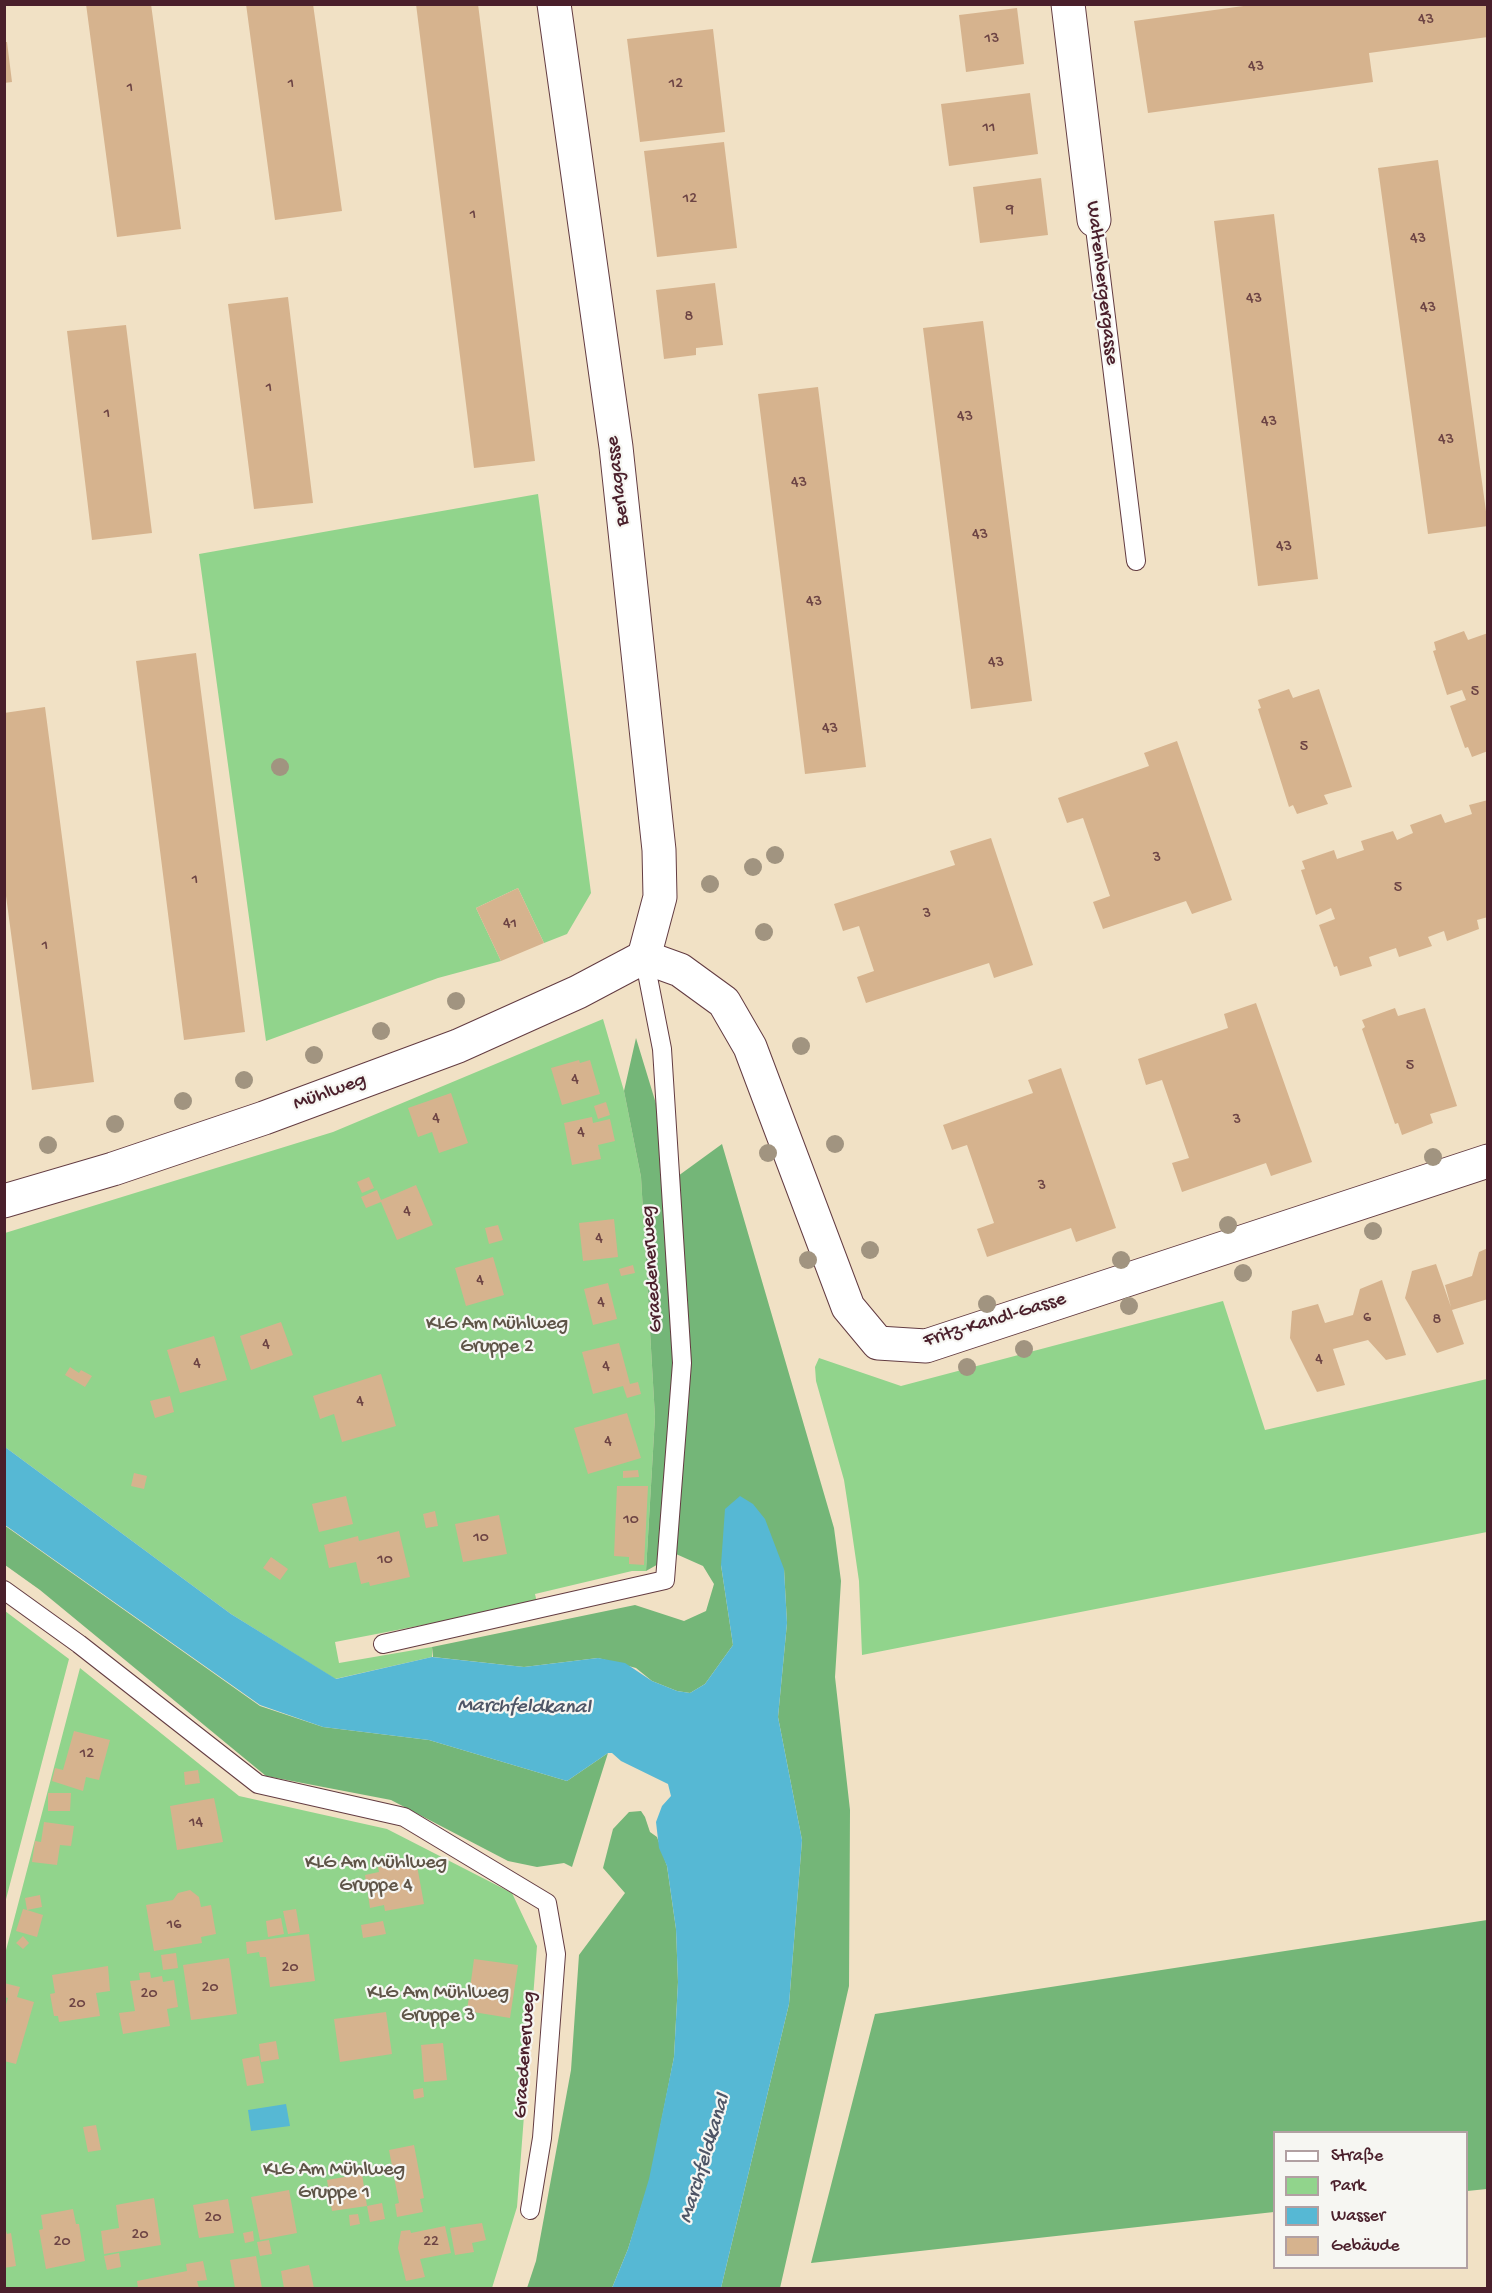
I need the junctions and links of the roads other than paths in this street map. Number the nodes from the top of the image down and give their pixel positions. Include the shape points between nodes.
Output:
1 (554, 4) edge
2 (1068, 4) edge
3 (1094, 220) joint
4 (1136, 561) dead end
5 (644, 957) junction
6 (1488, 1161) edge
7 (4, 1202) edge
8 (4, 1590) edge
9 (383, 1644) dead end
10 (530, 2210) dead end

1 - 5 street, Berlagasse via 618,464 659,850 660,897
2 - 3 street, Waltenbergergasse
3 - 4 lane, Waltenbergergasse
5 - 6 street, Fritz-Kandl-Gasse via 680,970 724,1002 750,1047 848,1307 878,1343 926,1346
5 - 7 street, Mühlweg via 578,992 458,1046 254,1122
5 - 9 lane, Graedenerweg via 662,1049 682,1363 665,1580
8 - 10 lane, Graedenerweg via 258,1784 404,1817 547,1903 556,1954 543,2138

